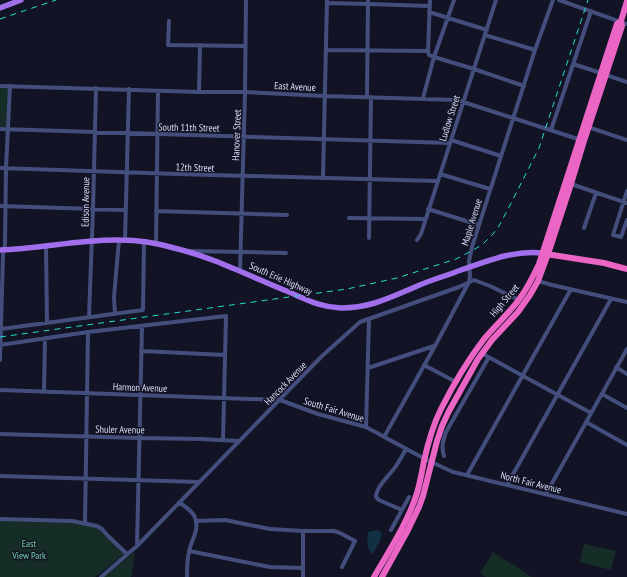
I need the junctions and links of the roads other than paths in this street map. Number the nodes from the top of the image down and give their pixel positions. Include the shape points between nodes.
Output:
1 (21, 0) edge
2 (246, 0) edge
3 (430, 0) edge
4 (454, 0) edge
5 (496, 0) edge
6 (552, 0) edge
7 (559, 0) edge
8 (327, 2) edge
9 (368, 2) edge
10 (626, 4) edge
11 (429, 6) junction
12 (0, 8) edge
13 (591, 11) junction
14 (429, 12) junction
15 (447, 18) junction
16 (169, 21) dead end
17 (624, 22) edge
18 (486, 30) junction
19 (485, 35) junction
20 (200, 45) junction
21 (246, 46) junction
22 (326, 50) junction
23 (368, 50) junction
24 (535, 50) junction
25 (428, 51) junction
26 (434, 57) junction
27 (573, 64) junction
28 (474, 69) junction
29 (603, 74) junction
30 (627, 82) edge
31 (0, 86) edge
32 (10, 86) junction
33 (524, 86) junction
34 (96, 88) junction
35 (129, 90) junction
36 (158, 90) junction
37 (199, 92) junction
38 (245, 92) junction
39 (325, 96) junction
40 (369, 97) junction
41 (423, 98) junction
42 (463, 101) junction
43 (513, 118) junction
44 (588, 127) junction
45 (0, 129) edge
46 (8, 130) junction
47 (551, 130) junction
48 (95, 132) junction
49 (128, 134) junction
50 (158, 134) junction
51 (244, 136) junction
52 (324, 139) junction
53 (370, 140) junction
54 (581, 140) junction
55 (627, 140) edge
56 (450, 141) junction
57 (501, 156) junction
58 (0, 168) edge
59 (6, 168) junction
60 (94, 171) junction
61 (127, 172) junction
62 (157, 173) junction
63 (440, 174) junction
64 (242, 176) junction
65 (323, 178) junction
66 (369, 180) junction
67 (437, 181) junction
68 (569, 182) junction
69 (490, 189) junction
70 (627, 191) edge
71 (596, 193) junction
72 (625, 202) edge
73 (0, 206) edge
74 (6, 206) junction
75 (93, 209) junction
76 (428, 209) junction
77 (125, 210) junction
78 (156, 211) junction
79 (242, 213) junction
80 (287, 215) dead end
81 (349, 218) dead end
82 (368, 218) junction
83 (425, 220) junction
84 (627, 220) edge
85 (479, 225) junction
86 (584, 228) dead end
87 (368, 238) dead end
88 (122, 240) junction
89 (417, 240) dead end
90 (92, 241) junction
91 (144, 242) junction
92 (156, 244) junction
93 (46, 246) junction
94 (2, 250) edge
95 (187, 252) junction
96 (241, 252) junction
97 (286, 253) dead end
98 (545, 254) junction
99 (469, 267) junction
100 (627, 269) edge
101 (240, 271) junction
102 (538, 281) junction
103 (469, 282) junction
104 (459, 287) junction
105 (571, 290) junction
106 (464, 292) junction
107 (610, 299) junction
108 (519, 300) junction
109 (627, 302) edge
110 (115, 314) junction
111 (89, 317) junction
112 (369, 319) junction
113 (47, 323) junction
114 (142, 326) junction
115 (1, 329) edge
116 (88, 332) junction
117 (46, 338) junction
118 (0, 344) edge
119 (435, 346) junction
120 (627, 349) edge
121 (142, 351) junction
122 (225, 355) junction
123 (486, 355) junction
124 (0, 360) edge
125 (424, 365) junction
126 (616, 367) junction
127 (368, 368) junction
128 (627, 374) edge
129 (523, 376) junction
130 (456, 382) junction
131 (0, 390) edge
132 (44, 392) junction
133 (87, 393) junction
134 (557, 394) junction
135 (602, 394) junction
136 (140, 395) junction
137 (224, 398) junction
138 (280, 400) junction
139 (627, 408) edge
140 (591, 413) junction
141 (586, 422) junction
142 (366, 427) junction
143 (0, 434) edge
144 (86, 436) junction
145 (384, 437) junction
146 (139, 438) junction
147 (223, 440) junction
148 (239, 441) junction
149 (627, 445) edge
150 (406, 449) junction
151 (444, 456) dead end
152 (425, 459) junction
153 (432, 463) junction
154 (0, 476) edge
155 (467, 476) junction
156 (86, 478) junction
157 (138, 481) junction
158 (199, 482) junction
159 (507, 484) junction
160 (546, 494) junction
161 (409, 497) dead end
162 (180, 503) junction
163 (402, 510) junction
164 (627, 514) edge
165 (0, 519) edge
166 (196, 521) junction
167 (85, 523) junction
168 (391, 530) dead end
169 (303, 531) junction
170 (137, 546) junction
171 (189, 551) junction
172 (127, 554) junction
173 (342, 567) dead end
174 (303, 568) junction
175 (101, 577) edge
176 (187, 577) edge
177 (303, 577) edge
178 (374, 577) edge
179 (382, 577) edge

1 - 12 main road
2 - 21 street, Hanover Street
3 - 11 street
4 - 15 street
5 - 18 street, Ludlow Street
6 - 24 street, Maple Avenue
7 - 13 street
8 - 9 street
8 - 22 street
9 - 11 street
9 - 23 street
10 - 17 highway, High Street
11 - 14 street
13 - 17 street
13 - 27 street
14 - 15 street
14 - 25 street
15 - 18 street
15 - 26 street
16 - 20 street via 168,45
17 - 29 highway, High Street
18 - 19 street, Ludlow Street
19 - 24 street
19 - 28 street, Ludlow Street
20 - 21 street
20 - 37 street
21 - 38 street, Hanover Street
22 - 23 street
22 - 39 street
23 - 25 street
23 - 40 street
24 - 33 street, Maple Avenue
25 - 26 street via 429,55
26 - 28 street
26 - 41 street
27 - 29 street
27 - 47 street
28 - 33 street
28 - 42 street, Ludlow Street
29 - 30 street
29 - 44 highway, High Street
29 - 54 highway, High Street
31 - 32 street, East Avenue
32 - 34 street, East Avenue
32 - 46 street
33 - 43 street, Maple Avenue
34 - 35 street, East Avenue
34 - 48 street, Edison Avenue
35 - 36 street, East Avenue
35 - 49 street
36 - 37 street, East Avenue
36 - 50 street
37 - 38 street, East Avenue
38 - 39 street, East Avenue
38 - 51 street, Hanover Street
39 - 40 street, East Avenue
39 - 52 street
40 - 41 street, East Avenue
40 - 53 street
41 - 42 street, East Avenue
42 - 43 street, East Avenue
42 - 56 street, Ludlow Street
43 - 47 street, East Avenue
43 - 57 street, Maple Avenue
44 - 54 highway, High Street
44 - 55 street
45 - 46 street, South 11th Street
46 - 48 street, South 11th Street
46 - 59 street
47 - 54 street, East Avenue
48 - 49 street, South 11th Street
48 - 60 street, Edison Avenue
49 - 50 street, South 11th Street
49 - 61 street
50 - 51 street, South 11th Street
50 - 62 street
51 - 52 street, South 11th Street
51 - 64 street, Hanover Street
52 - 53 street, South 11th Street
52 - 65 street
53 - 56 street, South 11th Street
53 - 66 street
54 - 68 highway, High Street
56 - 57 street, South 11th Street
56 - 63 street, Ludlow Street
57 - 69 street, Maple Avenue
58 - 59 street, 12th Street
59 - 60 street, 12th Street
59 - 74 street
60 - 61 street, 12th Street
60 - 75 street, Edison Avenue
61 - 62 street, 12th Street
61 - 77 street
62 - 64 street, 12th Street
62 - 78 street
63 - 67 street, Ludlow Street
63 - 69 street
64 - 65 street, 12th Street
64 - 79 street, Hanover Street
65 - 66 street, 12th Street
66 - 67 street, 12th Street
66 - 82 street
67 - 76 street, Ludlow Street
68 - 71 street
68 - 98 highway, High Street
69 - 85 street, Maple Avenue
70 - 72 street
71 - 72 street
71 - 86 street
72 - 84 street via 613,235 621,237
73 - 74 street
74 - 75 street
74 - 94 street via 5,244
75 - 77 street
75 - 90 street, Edison Avenue
76 - 83 street, Ludlow Street
76 - 85 street
77 - 88 street
78 - 79 street
78 - 92 street
79 - 80 street
79 - 96 street, Hanover Street
81 - 82 street
82 - 83 street
82 - 87 street
83 - 89 street, Ludlow Street
85 - 99 street, Maple Avenue via 470,253
88 - 90 main road, South Erie Highway
88 - 91 main road, South Erie Highway
88 - 110 street via 114,297
90 - 93 main road, South Erie Highway
90 - 111 street, Edison Avenue
91 - 92 main road, South Erie Highway
91 - 110 street via 143,310
92 - 95 main road, South Erie Highway
93 - 94 main road, South Erie Highway
93 - 113 street
94 - 115 street
95 - 96 street
95 - 101 main road, South Erie Highway
96 - 97 street
96 - 101 street, Hanover Street
98 - 99 main road, South Erie Highway via 511,254
98 - 100 highway
98 - 102 highway, High Street
98 - 108 highway, High Street
99 - 101 main road, South Erie Highway via 379,302 344,308 326,307 311,302
99 - 103 street, Maple Avenue
102 - 105 street
102 - 123 highway, High Street via 518,312 492,340
103 - 104 street, Hancock Avenue
103 - 106 street, Maple Avenue
103 - 108 street via 477,280
104 - 106 street
104 - 112 street, Hancock Avenue
105 - 107 street
105 - 129 street
106 - 119 street, Maple Avenue
107 - 109 street
107 - 134 street
108 - 130 highway, High Street via 484,339
110 - 111 street
111 - 113 street
112 - 127 street
112 - 138 street, Hancock Avenue via 360,322 322,356
113 - 115 street
114 - 116 street
114 - 121 street
114 - 122 street via 226,316
115 - 118 street
116 - 117 street
116 - 133 street
117 - 118 street
117 - 132 street
118 - 124 street
119 - 125 street, Maple Avenue
119 - 127 street
120 - 126 street
121 - 122 street
121 - 136 street
122 - 137 street
123 - 129 street
123 - 151 street, High Street via 446,432 442,442
123 - 153 highway, High Street via 474,367 448,412 439,433
125 - 130 street
125 - 145 street, Maple Avenue
126 - 128 street
126 - 135 street
127 - 142 street
129 - 134 street
129 - 155 street
130 - 152 highway, High Street via 434,424
131 - 132 street, Harmon Avenue
132 - 133 street, Harmon Avenue
133 - 136 street, Harmon Avenue
133 - 144 street
134 - 140 street
134 - 159 street
135 - 139 street
135 - 140 street
136 - 137 street, Harmon Avenue
136 - 146 street
137 - 138 street, Harmon Avenue
137 - 147 street
138 - 142 street, South Fair Avenue
138 - 148 street, Hancock Avenue
140 - 141 street
141 - 149 street
141 - 160 street
142 - 145 street, South Fair Avenue
143 - 144 street, Shuler Avenue
144 - 146 street, Shuler Avenue
144 - 156 street
145 - 150 street, South Fair Avenue
146 - 147 street, Shuler Avenue
146 - 157 street
147 - 148 street, Shuler Avenue
148 - 158 street, Hancock Avenue
150 - 152 street, South Fair Avenue
150 - 163 street via 396,467 376,492 379,500
152 - 153 street, South Fair Avenue
152 - 178 highway, High Street via 409,514
153 - 155 street, North Fair Avenue
153 - 179 highway, High Street via 419,508
154 - 156 street
155 - 159 street, North Fair Avenue
156 - 157 street
156 - 167 street
157 - 158 street
157 - 170 street
158 - 162 street, Hancock Avenue
159 - 160 street, North Fair Avenue
160 - 164 street, North Fair Avenue
161 - 163 street
162 - 166 street via 190,510
162 - 170 street, Hancock Avenue
163 - 168 street
165 - 167 street
166 - 169 street via 225,520 270,529
166 - 171 street via 196,532
167 - 172 street via 102,529
169 - 173 street via 334,531 355,541
169 - 174 street
170 - 172 street, Hancock Avenue
171 - 174 street via 270,567
171 - 176 street
172 - 175 street, Hancock Avenue
174 - 177 street

